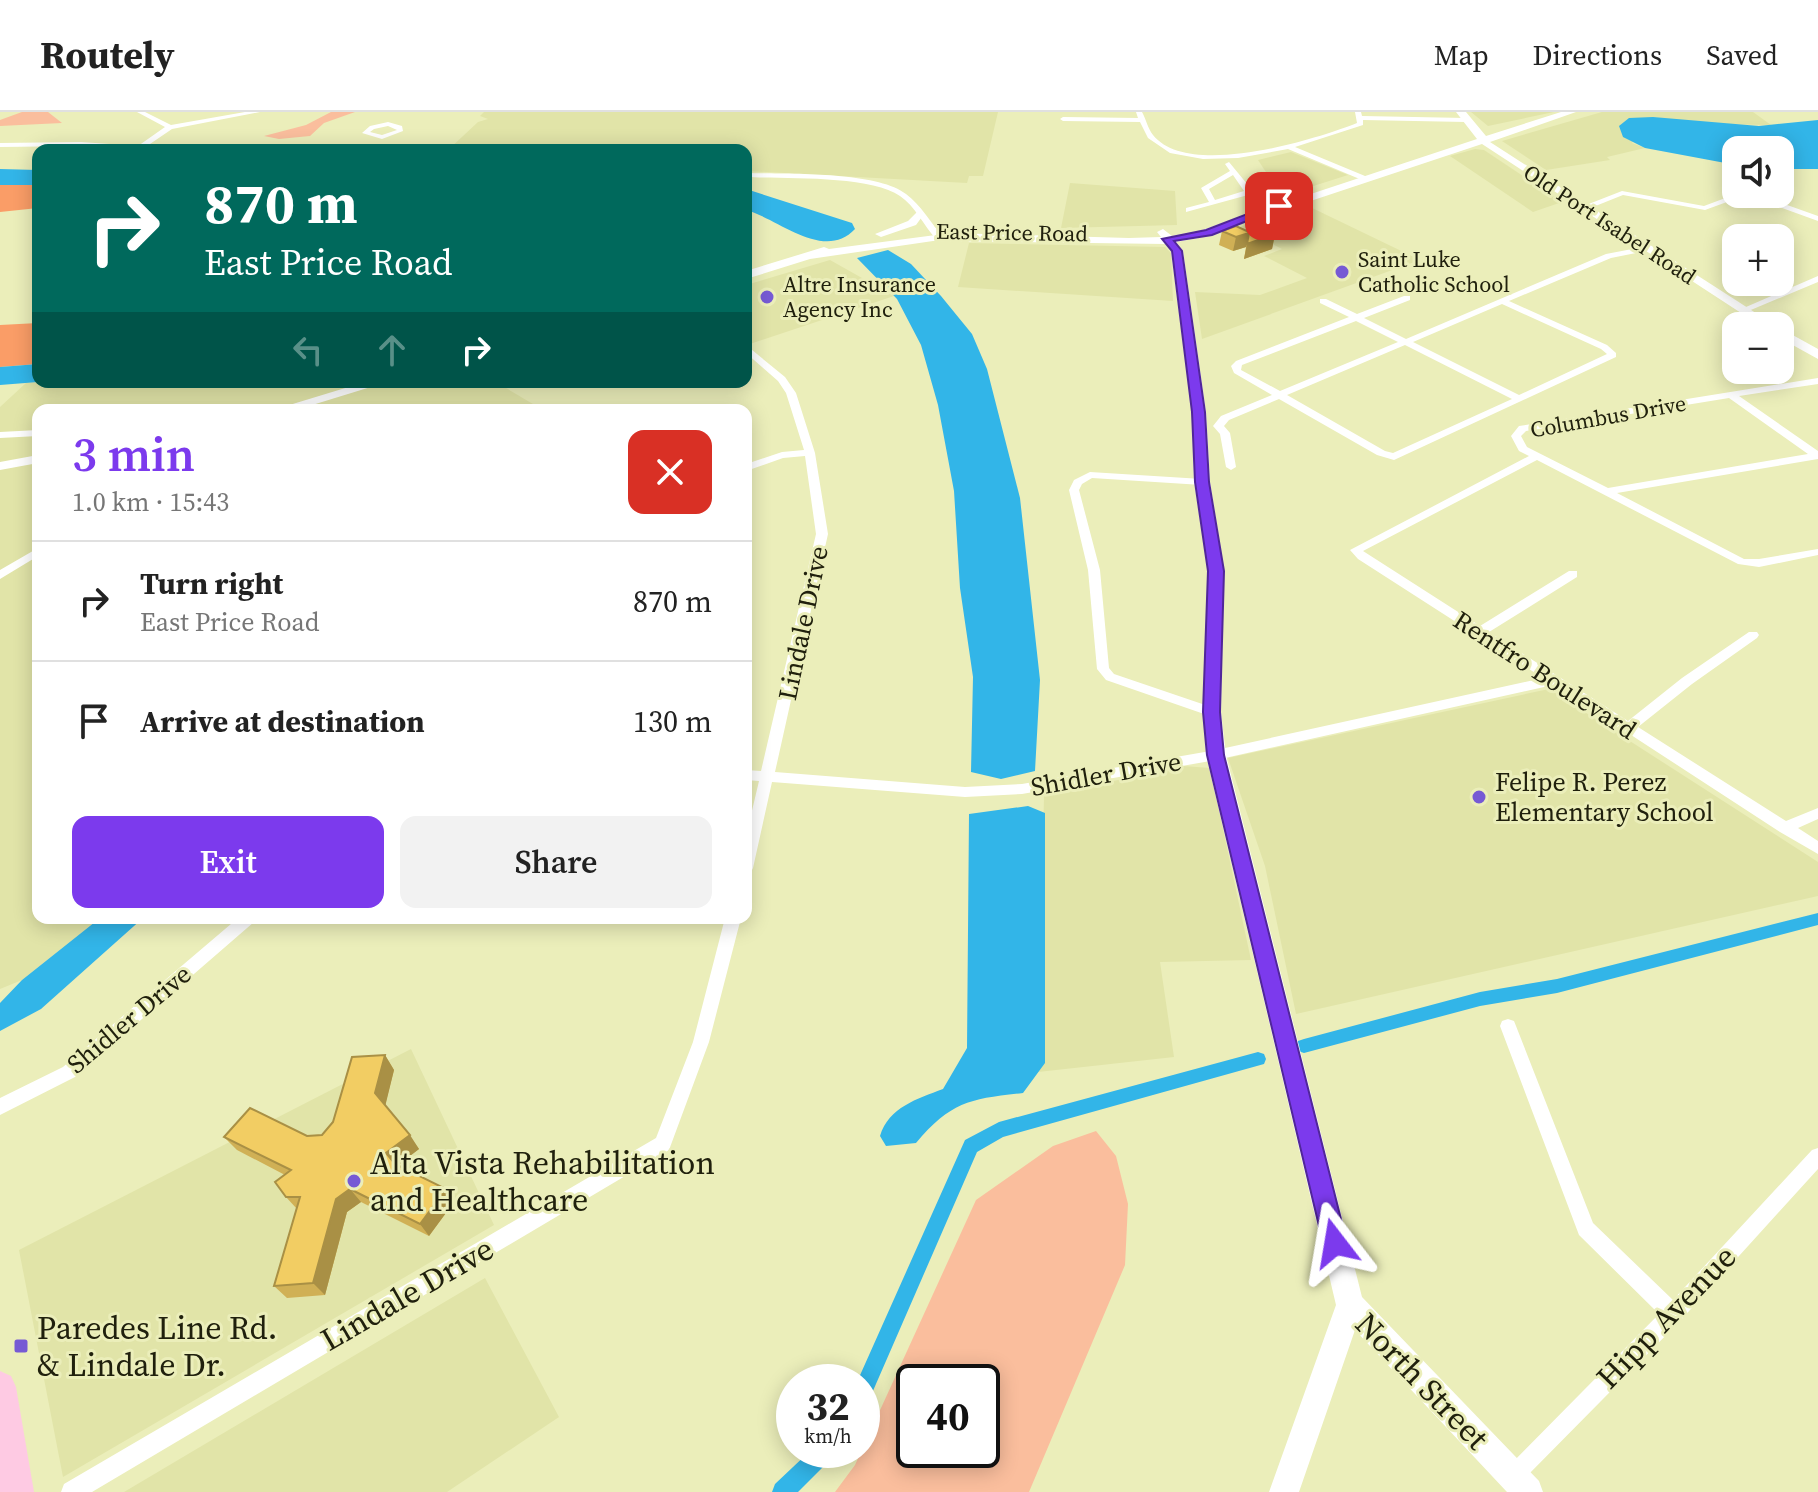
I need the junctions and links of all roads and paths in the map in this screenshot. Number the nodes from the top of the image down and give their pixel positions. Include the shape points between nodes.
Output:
1 (140, 112) edge
2 (257, 112) edge
3 (1571, 112) edge
4 (1360, 115) edge
5 (1140, 116) edge
6 (1464, 116) edge
7 (1063, 119) dead end
8 (170, 127) junction
9 (1481, 138) junction
10 (145, 144) edge
11 (0, 145) edge
12 (32, 145) edge
13 (1289, 147) junction
14 (1225, 158) junction
15 (1234, 172) junction
16 (752, 175) edge
17 (1362, 178) junction
18 (1249, 192) junction
19 (1722, 202) edge
20 (1213, 203) junction
21 (1279, 206) junction
22 (1585, 207) junction
23 (1786, 208) edge
24 (1189, 210) dead end
25 (918, 214) junction
26 (1818, 219) edge
27 (935, 233) junction
28 (872, 236) junction
29 (1165, 236) junction
30 (1648, 248) junction
31 (812, 256) junction
32 (752, 273) edge
33 (1818, 279) edge
34 (1407, 298) dead end
35 (1323, 301) dead end
36 (1501, 301) junction
37 (1743, 310) junction
38 (1746, 312) edge
39 (1356, 318) junction
40 (1794, 340) edge
41 (1407, 342) junction
42 (752, 353) edge
43 (1818, 355) edge
44 (1818, 381) edge
45 (359, 388) edge
46 (1280, 396) junction
47 (1732, 396) junction
48 (1520, 399) junction
49 (301, 404) edge
50 (1199, 425) junction
51 (1218, 426) junction
52 (32, 433) edge
53 (0, 435) edge
54 (810, 453) junction
55 (1537, 456) junction
56 (1818, 456) edge
57 (32, 460) edge
58 (0, 466) edge
59 (752, 466) edge
60 (1231, 467) dead end
61 (1202, 482) junction
62 (1606, 493) junction
63 (1818, 552) edge
64 (32, 555) edge
65 (1573, 574) dead end
66 (0, 575) edge
67 (1481, 631) junction
68 (1753, 635) dead end
69 (1555, 680) junction
70 (1212, 712) junction
71 (1627, 729) junction
72 (1216, 755) junction
73 (752, 776) edge
74 (769, 777) junction
75 (1818, 813) edge
76 (1785, 828) junction
77 (752, 844) edge
78 (1818, 848) edge
79 (242, 924) edge
80 (731, 924) edge
81 (1508, 1026) dead end
82 (0, 1107) edge
83 (1818, 1156) edge
84 (1350, 1305) junction
85 (1673, 1314) junction
86 (0, 1387) edge
87 (1520, 1484) edge
88 (17, 1492) edge
89 (72, 1492) edge
90 (1284, 1492) edge

1 - 8 street
2 - 8 street
3 - 9 street, East Price Road
4 - 6 street
4 - 13 street via 1361,124
5 - 7 street
5 - 14 street via 1158,141 1172,149
6 - 9 street, Old Port Isabel Road
8 - 10 street
9 - 17 street, East Price Road
9 - 22 street, Old Port Isabel Road
11 - 12 street
13 - 14 street
13 - 17 street
14 - 15 street
15 - 18 street
15 - 20 street via 1205,188
16 - 25 street via 875,184 902,194
17 - 21 street, East Price Road
18 - 20 street
18 - 21 street
19 - 22 street via 1705,208 1622,193
20 - 24 street
21 - 29 street, East Price Road via 1209,232
22 - 30 street, Old Port Isabel Road
23 - 26 street
25 - 27 street
25 - 28 street via 912,223
27 - 28 street, East Price Road
27 - 29 street, East Price Road
27 - 31 street, East Price Road
28 - 31 street, East Price Road
29 - 50 street via 1177,251
30 - 36 street via 1609,256
30 - 37 street, Old Port Isabel Road
31 - 32 street, East Price Road
33 - 37 street
34 - 39 street
35 - 39 street
36 - 41 street
36 - 48 street via 1613,355
37 - 38 street, Old Port Isabel Road
39 - 41 street
39 - 46 street via 1236,366 1242,375
40 - 43 street
41 - 46 street
41 - 48 street
42 - 54 street, Lindale Drive via 791,393
44 - 47 street, Columbus Drive
45 - 49 street
46 - 48 street via 1394,457
46 - 51 street
47 - 55 street, Columbus Drive via 1523,428 1516,436 1523,449
47 - 56 street
50 - 51 street
50 - 61 street
51 - 60 street via 1225,433
52 - 53 street
54 - 59 street via 782,455
54 - 74 street, Lindale Drive via 822,534
55 - 62 street, Columbus Drive
55 - 67 street, Rentfro Boulevard via 1356,550
56 - 62 street
57 - 58 street
61 - 70 street via 1216,571
61 - 70 street via 1090,475 1074,490 1094,570 1103,669 1110,677
62 - 63 street, Columbus Drive via 1742,562
64 - 66 street
65 - 67 street
67 - 69 street, Rentfro Boulevard
68 - 71 street
69 - 71 street, Rentfro Boulevard
69 - 72 street, Shidler Drive
70 - 72 street
71 - 76 street, Rentfro Boulevard
72 - 74 street, Shidler Drive via 998,792
72 - 84 street
73 - 74 street, Shidler Drive
74 - 77 street, Lindale Drive
75 - 76 street
76 - 78 street, Rentfro Boulevard
79 - 82 street, Shidler Drive via 69,1072
80 - 89 street, Lindale Drive via 701,1042 663,1144
81 - 85 street via 1586,1229
83 - 85 street, Hipp Avenue
84 - 87 street, North Street
84 - 90 street
85 - 87 street, Hipp Avenue
86 - 88 main road

